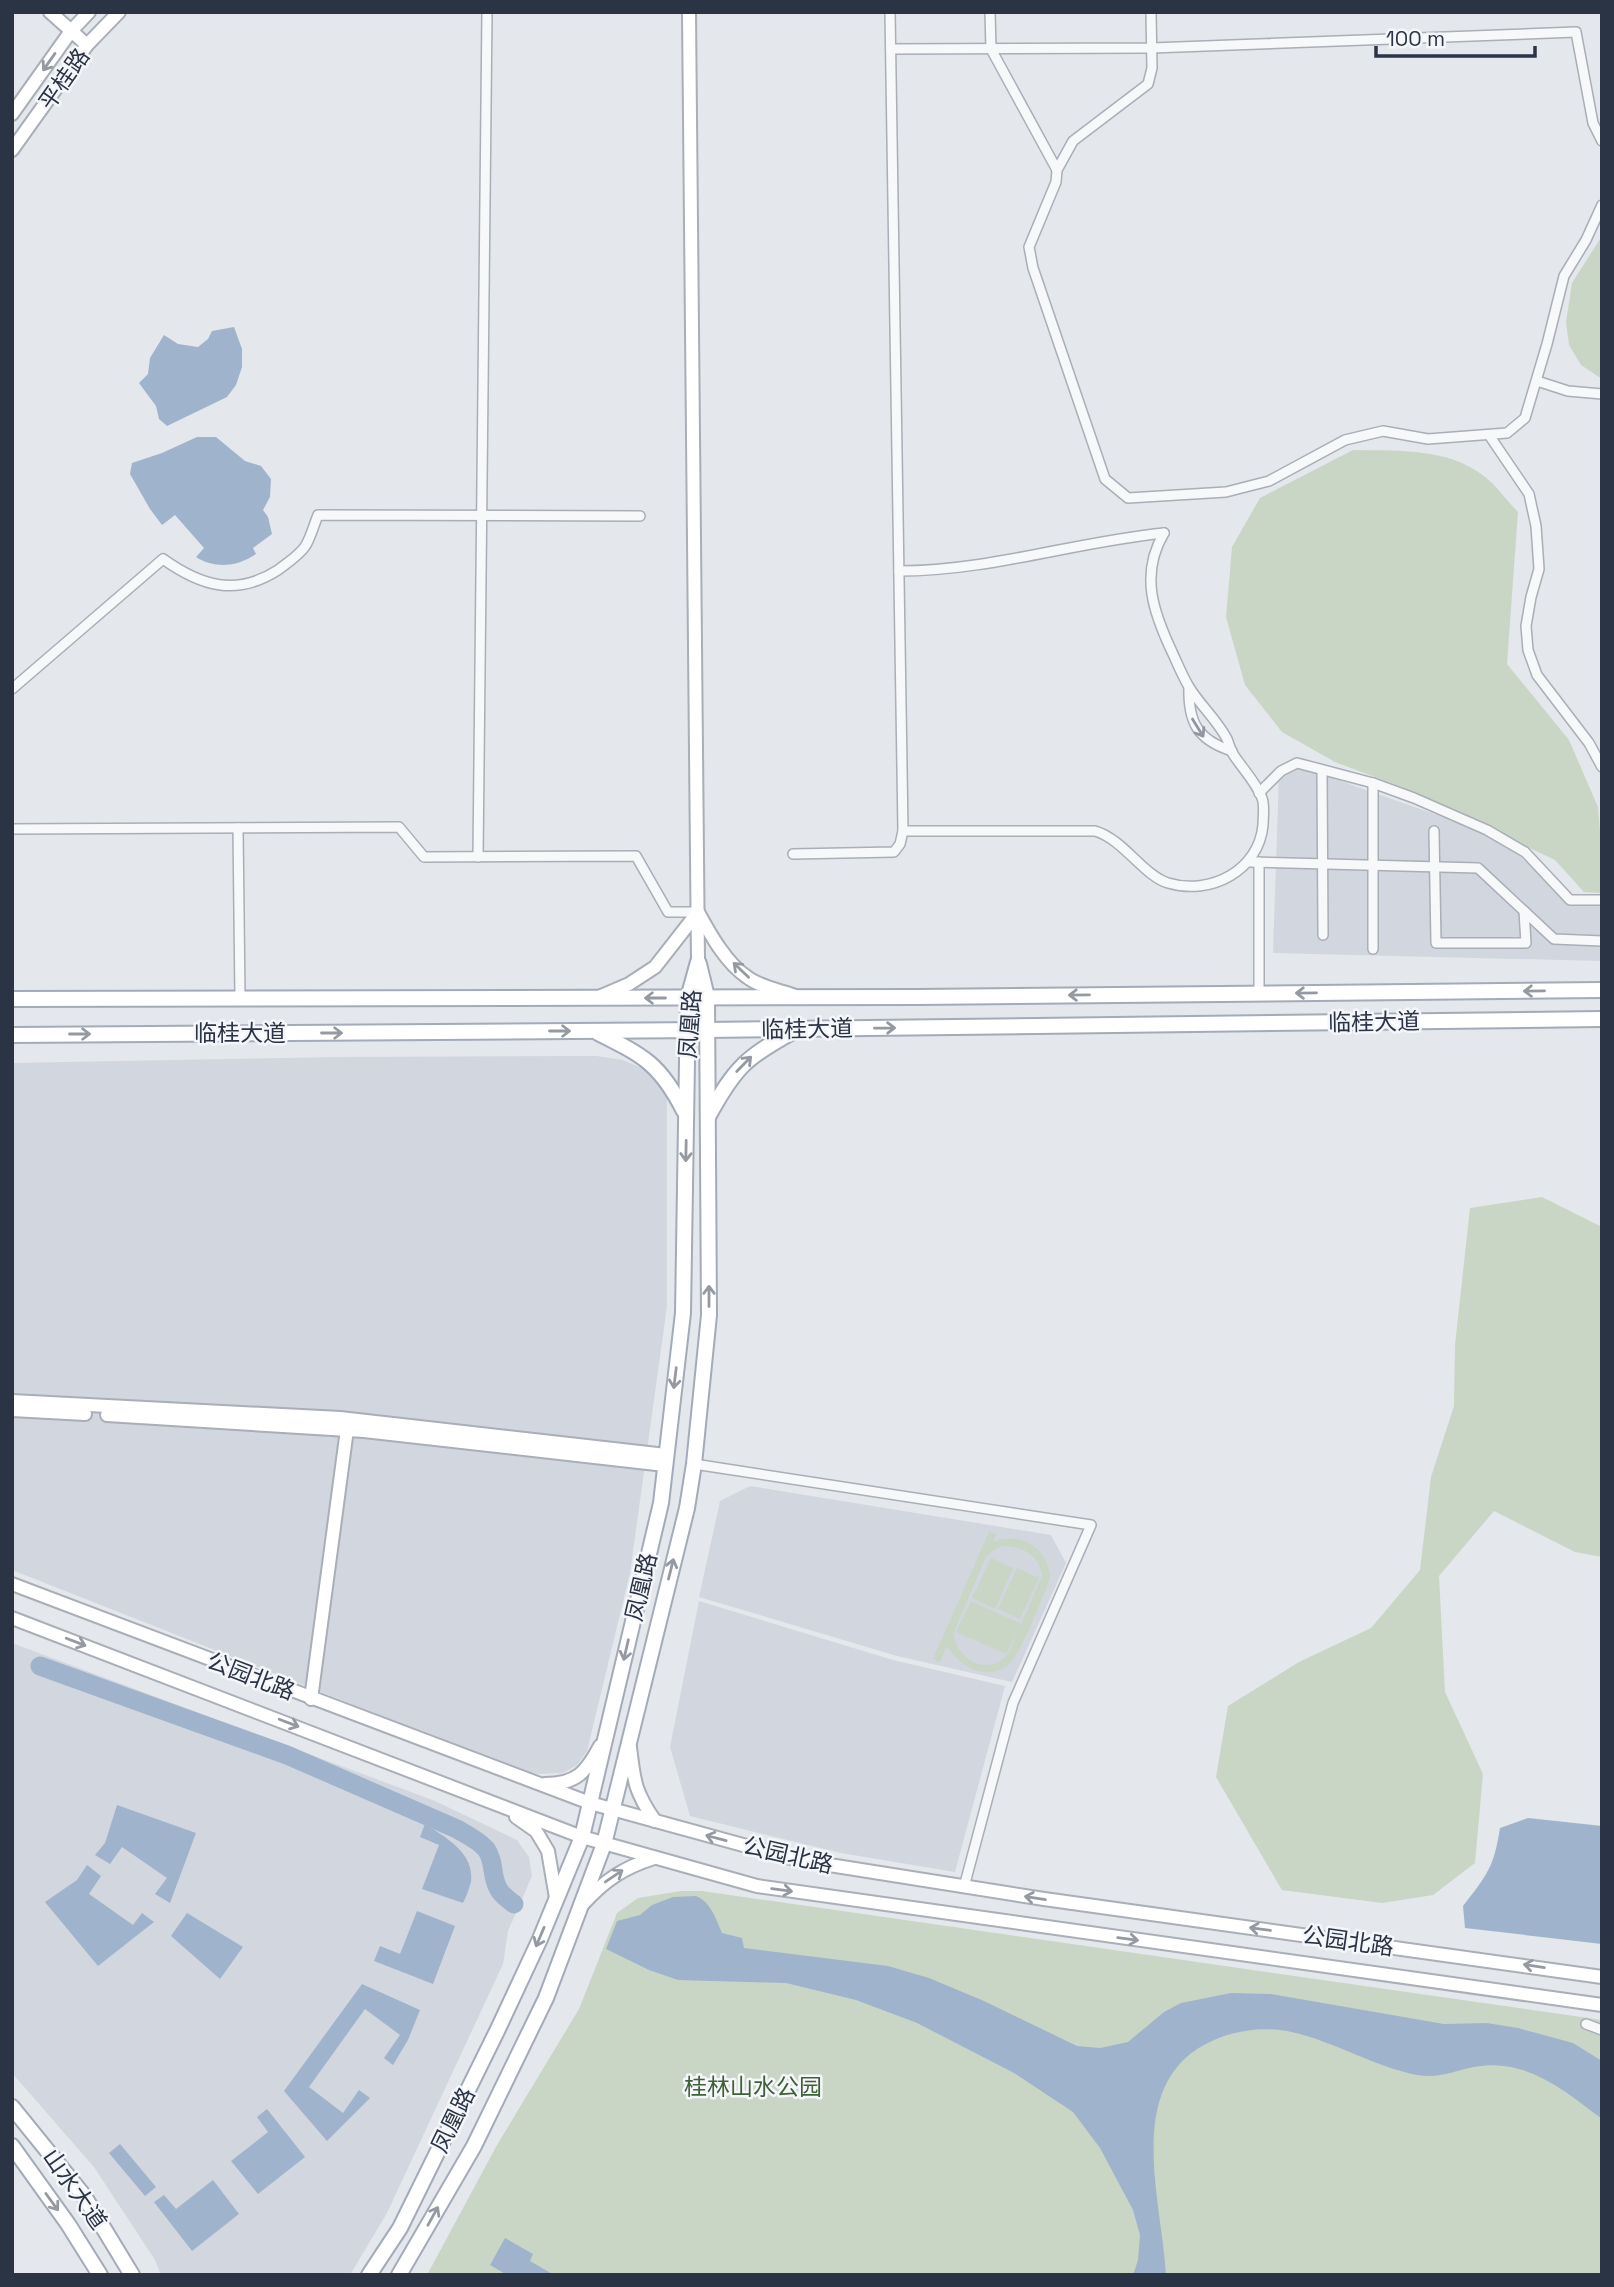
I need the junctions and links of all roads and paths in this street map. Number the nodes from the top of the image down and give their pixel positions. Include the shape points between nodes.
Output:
1 (50, 12) edge
2 (89, 12) edge
3 (119, 12) edge
4 (487, 12) edge
5 (689, 12) edge
6 (890, 12) edge
7 (990, 12) edge
8 (1152, 12) edge
9 (71, 31) junction
10 (87, 45) junction
11 (1152, 48) junction
12 (891, 49) junction
13 (991, 49) junction
14 (12, 114) edge
15 (1602, 141) edge
16 (12, 150) edge
17 (1058, 170) junction
18 (1602, 205) edge
19 (1537, 381) junction
20 (1602, 394) edge
21 (1489, 435) junction
22 (482, 516) junction
23 (640, 516) dead end
24 (899, 571) junction
25 (1189, 687) junction
26 (12, 689) edge
27 (1232, 751) junction
28 (1602, 766) edge
29 (1322, 770) junction
30 (1373, 783) junction
31 (1259, 793) junction
32 (238, 828) junction
33 (12, 829) edge
34 (903, 831) junction
35 (1434, 831) dead end
36 (793, 854) dead end
37 (478, 857) junction
38 (1254, 862) junction
39 (1435, 867) junction
40 (1602, 900) edge
41 (1524, 911) junction
42 (698, 912) junction
43 (1323, 935) dead end
44 (1602, 941) edge
45 (1373, 949) dead end
46 (698, 961) junction
47 (1602, 990) edge
48 (1259, 994) junction
49 (802, 997) junction
50 (240, 998) junction
51 (598, 998) junction
52 (688, 998) junction
53 (707, 998) junction
54 (12, 999) edge
55 (1602, 1019) edge
56 (798, 1029) junction
57 (687, 1030) junction
58 (707, 1030) junction
59 (594, 1031) junction
60 (12, 1035) edge
61 (686, 1115) junction
62 (707, 1118) junction
63 (12, 1401) edge
64 (12, 1410) edge
65 (343, 1424) junction
66 (665, 1460) junction
67 (694, 1464) junction
68 (12, 1584) edge
69 (12, 1618) edge
70 (308, 1698) junction
71 (606, 1736) junction
72 (629, 1742) junction
73 (540, 1784) junction
74 (590, 1803) junction
75 (498, 1805) junction
76 (612, 1810) junction
77 (655, 1821) junction
78 (582, 1837) junction
79 (604, 1844) junction
80 (655, 1858) junction
81 (964, 1886) junction
82 (556, 1898) junction
83 (580, 1907) junction
84 (1602, 1977) edge
85 (1602, 2005) edge
86 (1586, 2024) dead end
87 (1602, 2030) edge
88 (12, 2107) edge
89 (12, 2146) edge
90 (100, 2275) edge
91 (132, 2275) edge
92 (369, 2275) edge
93 (399, 2275) edge

1 - 9 main road
2 - 9 main road, 平桂路
3 - 10 main road, 平桂路
4 - 22 street
5 - 42 main road
6 - 12 street
7 - 13 street
8 - 11 street
9 - 10 main road
9 -> 14 main road, 平桂路
10 - 16 main road, 平桂路
11 - 13 street
11 - 15 street via 1576,32 1593,123
11 - 17 street via 1148,83 1073,141
12 - 13 street
12 - 24 street
13 - 17 street
17 - 21 street via 1030,247 1033,268 1105,480 1128,498 1226,492 1269,481 1345,440 1383,431 1428,439
18 - 19 street via 1564,276
19 - 20 street via 1568,391
19 - 21 street via 1525,418 1507,433
21 - 28 street via 1529,494 1536,526 1539,569 1526,626 1528,650 1537,675
22 - 23 street
22 - 26 street via 318,515 305,547 294,558 259,580 238,585 201,582 163,559
22 - 37 street
24 - 25 street via 929,571 1164,533 1152,568 1153,604
24 - 34 street
25 - 27 street
25 -> 27 street via 1188,703 1200,733 1212,745
27 - 31 street
29 - 30 street
29 - 31 street via 1290,765
29 - 43 street
30 - 40 street via 1516,845 1570,900
30 - 45 street
31 - 38 street via 1264,811
32 - 33 street
32 - 37 street via 399,827 424,857
32 - 50 street
34 - 36 street via 894,852
34 - 38 street via 1095,831 1111,838 1165,883 1174,884 1200,886
35 - 39 street
37 - 42 street via 636,856 668,912
38 - 39 street
38 - 48 street
39 - 41 street via 1478,868
39 - 41 street via 1436,943 1526,943
41 - 44 street via 1554,939
42 - 46 main road
49 -> 42 main road via 746,977
42 - 51 main road via 655,967
46 - 52 main road, 凤凰路
46 - 53 main road, 凤凰路
47 -> 48 main road, 临桂大道
48 -> 49 main road, 临桂大道
49 - 53 main road, 临桂大道
50 - 51 main road, 临桂大道
50 - 54 main road, 临桂大道
52 -> 51 main road, 临桂大道
52 - 53 main road, 临桂大道
52 - 57 main road, 凤凰路
53 - 58 main road, 凤凰路
56 -> 55 main road, 临桂大道
56 - 58 main road, 临桂大道
62 -> 56 main road via 743,1063
57 - 58 main road, 临桂大道
57 - 59 main road, 临桂大道
57 - 61 main road, 凤凰路
58 - 62 main road, 凤凰路
60 -> 59 main road, 临桂大道
59 - 61 main road via 635,1051 660,1070
61 -> 66 main road, 凤凰路 via 683,1313
67 -> 62 main road, 凤凰路 via 709,1315
63 - 65 main road
64 - 65 main road
65 - 66 main road
65 - 70 main road
66 -> 71 main road, 凤凰路 via 661,1503
72 -> 67 main road, 凤凰路
67 - 81 street via 1091,1525 1013,1703
68 - 70 main road, 公园北路
69 -> 75 main road, 公园北路
70 - 73 main road, 公园北路
71 - 73 main road via 580,1776 559,1784
71 - 74 main road, 凤凰路
72 - 76 main road, 凤凰路
72 - 77 main road via 639,1798
73 - 74 main road, 公园北路
74 - 76 main road, 公园北路
74 - 78 main road, 凤凰路
75 - 78 main road, 公园北路
75 - 82 main road via 536,1831 548,1851
76 - 77 main road, 公园北路
76 - 79 main road, 凤凰路
81 -> 77 main road, 公园北路 via 798,1860
78 - 79 main road, 公园北路
78 - 82 main road, 凤凰路
79 - 80 main road, 公园北路
79 - 83 main road, 凤凰路
83 -> 80 main road via 618,1872
80 -> 85 main road, 公园北路 via 757,1886
84 -> 81 main road, 公园北路
82 -> 92 main road, 凤凰路 via 517,1990 400,2228
93 -> 83 main road, 凤凰路 via 474,2146 546,1998
86 - 87 street
88 - 91 main road, 山水大道 via 84,2196
89 -> 90 main road, 山水大道

